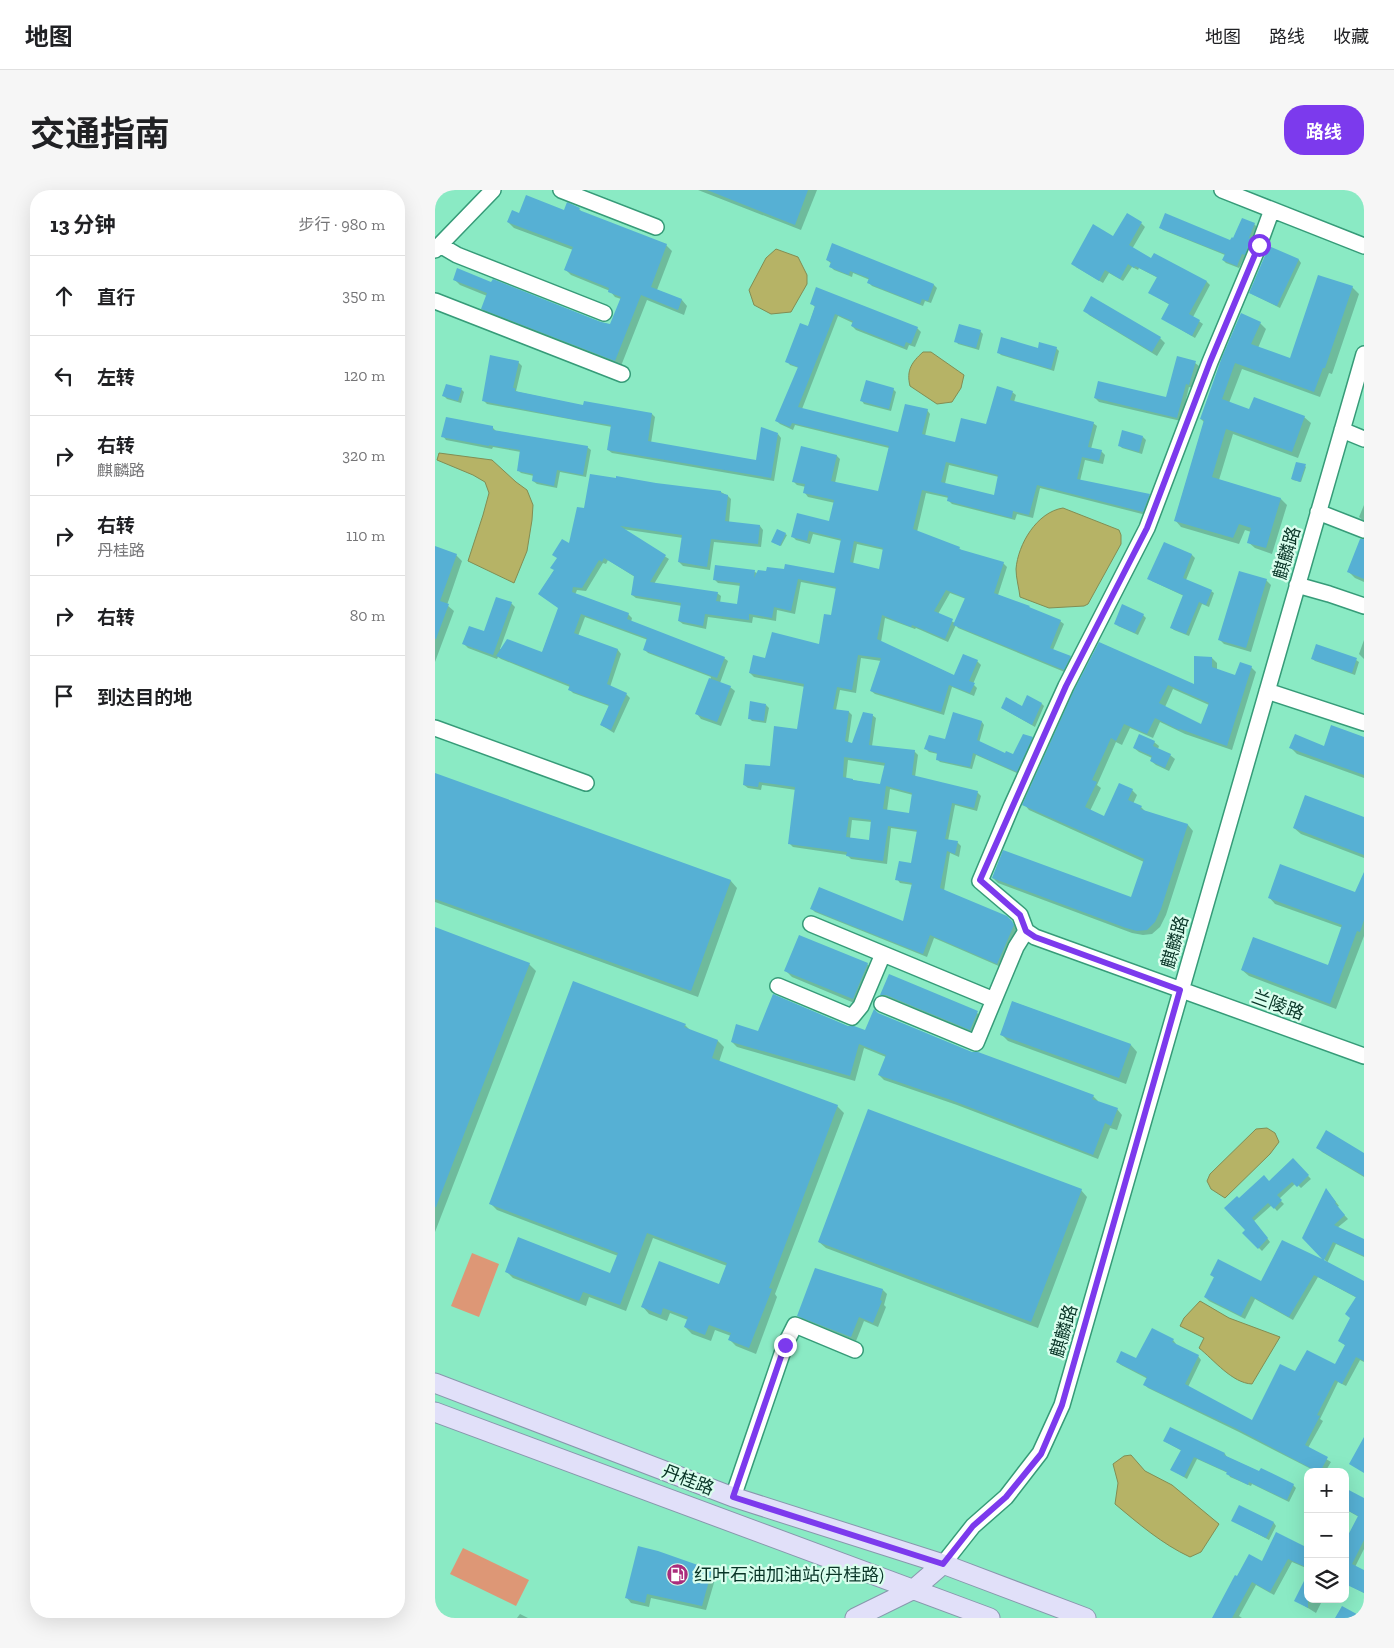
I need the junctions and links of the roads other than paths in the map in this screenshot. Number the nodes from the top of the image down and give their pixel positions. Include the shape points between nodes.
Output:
1 (493, 190) edge
2 (561, 190) edge
3 (1222, 190) edge
4 (1270, 215) dead end
5 (656, 227) dead end
6 (1364, 246) edge
7 (437, 248) edge
8 (435, 301) edge
9 (604, 312) dead end
10 (1364, 354) edge
11 (622, 374) dead end
12 (1342, 430) junction
13 (1364, 439) edge
14 (1318, 512) junction
15 (1364, 530) edge
16 (1297, 585) junction
17 (1364, 606) edge
18 (1267, 691) junction
19 (1364, 723) edge
20 (435, 728) edge
21 (586, 783) dead end
22 (811, 924) dead end
23 (1026, 931) junction
24 (883, 954) junction
25 (778, 986) dead end
26 (1180, 990) junction
27 (994, 1000) junction
28 (883, 1004) dead end
29 (1364, 1056) edge
30 (855, 1350) dead end
31 (435, 1383) edge
32 (435, 1412) edge
33 (733, 1497) junction
34 (943, 1564) junction
35 (914, 1589) junction
36 (855, 1618) edge
37 (990, 1618) edge
38 (1086, 1618) edge

1 - 7 street
2 - 5 street
3 - 6 street
4 - 23 street via 1147,528 1066,686 980,880 1020,915
7 - 9 street
8 - 11 street
10 - 12 street, 麒麟路
12 - 13 street
12 - 14 street, 麒麟路
14 - 15 street
14 - 16 street, 麒麟路
16 - 17 street
16 - 18 street, 麒麟路
18 - 19 street
18 - 26 street, 麒麟路
20 - 21 street
22 - 24 street
23 - 26 street, 兰陵路
23 - 27 street
24 - 25 street via 853,1018
24 - 27 street
26 - 29 street, 兰陵路
26 - 34 street, 麒麟路 via 1062,1405 1041,1454 1006,1497 973,1526
27 - 28 street via 975,1043
30 - 33 street via 795,1325 785,1345
31 - 33 main road, 丹桂路
32 - 35 main road, 丹桂路
33 - 34 main road, 丹桂路
34 - 35 main road
34 - 38 main road, 丹桂路
35 - 36 main road
35 - 37 main road, 丹桂路

